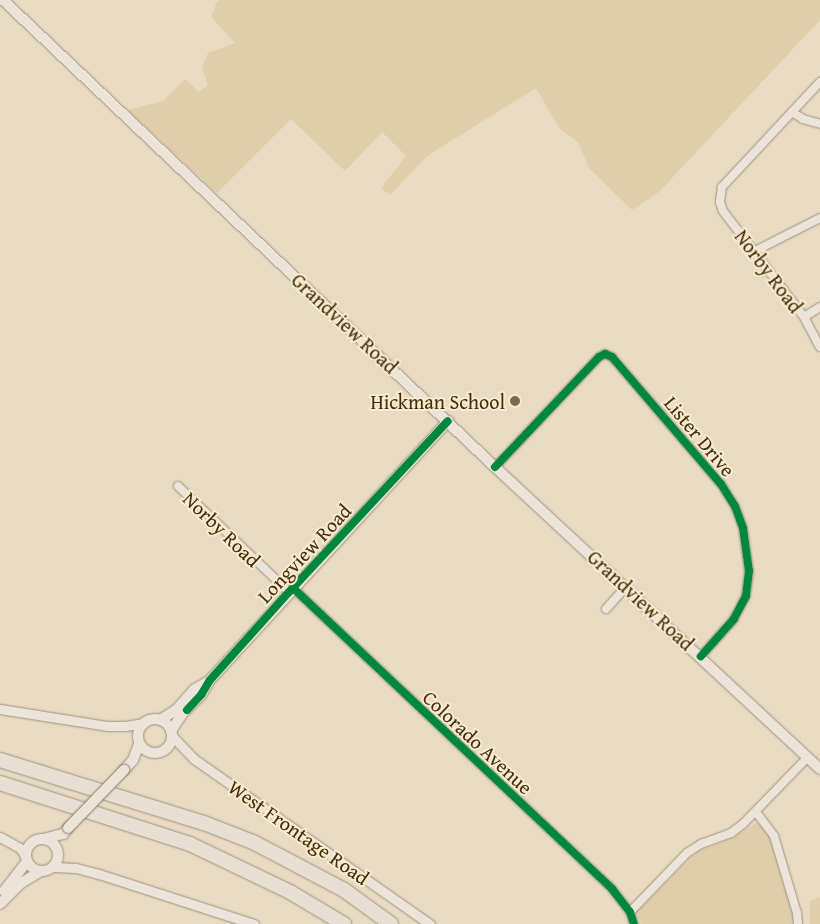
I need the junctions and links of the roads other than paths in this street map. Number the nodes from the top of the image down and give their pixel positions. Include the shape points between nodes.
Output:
1 (3, 0) edge
2 (820, 82) edge
3 (792, 112) junction
4 (820, 124) edge
5 (820, 218) edge
6 (755, 251) junction
7 (820, 306) edge
8 (804, 317) junction
9 (820, 347) edge
10 (448, 421) junction
11 (496, 467) junction
12 (178, 486) dead end
13 (626, 587) junction
14 (291, 590) junction
15 (606, 609) dead end
16 (701, 656) junction
17 (210, 680) junction
18 (0, 709) edge
19 (160, 720) junction
20 (144, 723) junction
21 (172, 734) junction
22 (139, 744) junction
23 (148, 752) junction
24 (808, 757) junction
25 (0, 760) edge
26 (133, 760) junction
27 (820, 768) edge
28 (0, 783) edge
29 (756, 812) junction
30 (66, 831) junction
31 (0, 837) edge
32 (43, 839) junction
33 (58, 851) junction
34 (26, 859) junction
35 (55, 866) junction
36 (40, 872) junction
37 (0, 896) edge
38 (0, 904) edge
39 (630, 912) junction
40 (798, 922) edge
41 (254, 924) edge
42 (344, 924) edge
43 (391, 924) edge
44 (430, 924) edge
45 (634, 924) edge

1 - 10 main road, Grandview Road
2 - 3 street
3 - 4 street
3 - 6 street, Norby Road via 722,187 720,195 724,212
5 - 6 street
6 - 8 street, Norby Road
7 - 8 street
8 - 9 street, Norby Road
10 - 11 main road, Grandview Road
10 - 14 main road, Longview Road
11 - 13 main road, Grandview Road
11 - 16 street, Lister Drive via 599,357 605,354 612,357 721,484 735,506 743,528 749,571 746,596 734,619
12 - 14 street, Norby Road
13 - 15 street
13 - 16 main road, Grandview Road
14 - 17 main road, Longview Road
14 - 39 street, Colorado Avenue via 612,889
16 - 24 main road, Grandview Road
17 - 19 main road, Longview Road
17 - 21 main road, Longview Road via 201,695 182,714
18 - 20 street via 107,726
19 - 20 main road
19 - 21 main road via 169,726
20 - 22 main road via 138,732
21 - 23 main road via 169,747 164,751
21 - 44 street, West Frontage Road via 194,759
22 - 23 main road
22 - 26 main road
23 - 26 main road
24 - 27 main road, Grandview Road
24 - 29 street
25 - 43 highway via 204,823 253,842 344,890
26 - 30 main road, bridge
28 - 42 highway via 190,844 290,892
29 - 39 street via 731,833 687,853
29 - 40 street via 774,836
30 - 32 main road
30 - 33 main road
31 - 34 street via 20,848
32 - 33 main road via 53,842
32 - 34 main road via 32,842 26,851
33 - 35 main road
34 - 36 main road via 30,867
34 - 37 main road
35 - 36 main road
35 - 41 street via 99,874
36 - 38 main road via 21,883
39 - 45 street, Colorado Avenue

